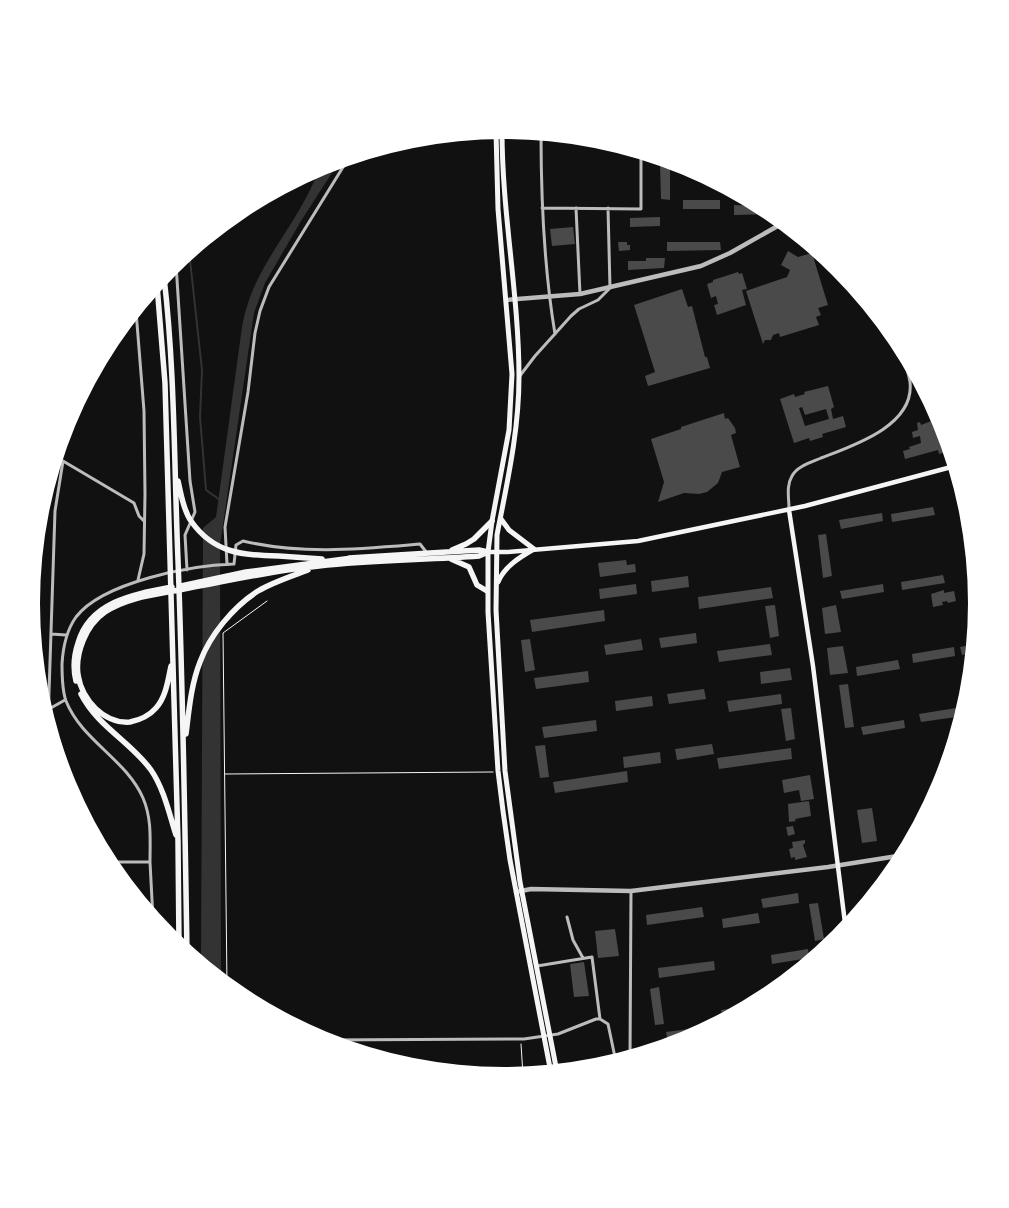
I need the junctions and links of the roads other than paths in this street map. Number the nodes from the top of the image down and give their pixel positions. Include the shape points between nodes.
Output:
1 (496, 139) edge
2 (502, 139) edge
3 (541, 141) edge
4 (642, 160) edge
5 (342, 169) edge
6 (542, 208) junction
7 (576, 208) junction
8 (608, 208) junction
9 (776, 227) edge
10 (177, 275) edge
11 (165, 288) edge
12 (610, 288) junction
13 (580, 294) junction
14 (158, 295) edge
15 (549, 297) junction
16 (514, 299) junction
17 (506, 300) junction
18 (137, 320) edge
19 (555, 334) junction
20 (907, 371) edge
21 (519, 377) junction
22 (63, 461) edge
23 (63, 462) edge
24 (948, 468) edge
25 (175, 472) junction
26 (789, 510) junction
27 (500, 519) junction
28 (144, 521) junction
29 (492, 521) junction
30 (534, 549) junction
31 (450, 551) junction
32 (488, 552) junction
33 (496, 552) junction
34 (428, 554) junction
35 (352, 558) junction
36 (449, 558) junction
37 (225, 564) junction
38 (319, 566) junction
39 (187, 570) junction
40 (246, 574) junction
41 (138, 580) junction
42 (184, 587) junction
43 (496, 588) junction
44 (487, 591) junction
45 (51, 634) junction
46 (66, 635) junction
47 (173, 656) junction
48 (49, 696) edge
49 (65, 700) junction
50 (52, 707) edge
51 (184, 749) junction
52 (178, 841) junction
53 (894, 856) edge
54 (118, 862) edge
55 (150, 862) junction
56 (839, 865) junction
57 (519, 891) junction
58 (631, 891) junction
59 (153, 908) edge
60 (566, 917) dead end
61 (845, 920) edge
62 (179, 935) edge
63 (187, 942) edge
64 (583, 958) junction
65 (537, 966) junction
66 (600, 1019) junction
67 (547, 1036) junction
68 (345, 1040) edge
69 (630, 1051) edge
70 (615, 1055) edge
71 (550, 1066) edge
72 (555, 1066) edge

1 - 17 main road
2 - 16 main road
3 - 6 street
4 - 8 street via 640,209
5 - 37 street via 269,287 260,311 225,527
6 - 7 street
6 - 15 street
7 - 8 street
7 - 13 street
8 - 12 street
9 - 12 street via 701,266
10 - 39 street via 190,481 195,512 185,535
11 - 25 highway via 173,383
12 - 13 street
12 - 19 street via 598,300 579,309
13 - 15 street
14 - 47 highway via 165,382
15 - 16 street
15 - 19 street
16 - 17 street
16 - 21 main road
17 - 29 main road via 512,374 509,430
18 - 28 street via 144,411
19 - 21 street
20 - 26 street via 910,383 908,400 896,421 793,474 788,487
21 - 27 main road via 516,432
22 - 28 street via 134,503
23 - 45 street via 55,511
24 - 26 main road
25 - 35 highway via 190,520 224,550 249,556
25 - 51 highway
26 - 30 main road via 638,541
26 - 56 main road
27 - 30 main road
27 - 33 main road
28 - 41 street via 144,554
29 - 31 highway via 474,539
29 - 32 main road
30 - 33 main road
30 - 43 main road via 500,576
31 - 32 highway
31 - 34 highway
32 - 33 main road
32 - 36 highway via 479,556
32 - 44 main road
33 - 43 main road
34 - 35 highway
34 - 37 street via 420,544 320,551 243,541 236,545 234,564
35 - 40 highway
36 - 38 highway
36 - 44 highway via 469,567 477,586
37 - 39 street
38 - 40 highway
38 - 51 highway via 259,591 243,602 215,634 200,662 192,689
39 - 41 street
40 - 42 highway
41 - 46 street via 89,605 76,617
42 - 47 highway via 120,604 105,612 85,635 79,654 78,676 85,695 106,717 122,722 135,721 157,708
42 - 52 highway via 141,593 104,607 93,616 81,634 75,653 74,674 87,705 151,770 163,793
43 - 57 main road via 505,771
44 - 57 main road via 498,771 510,860
45 - 46 street
45 - 48 street
46 - 49 street via 62,669
47 - 52 highway
49 - 50 street
49 - 55 street via 83,730 121,765 144,799 151,825
51 - 63 highway
52 - 62 highway
53 - 56 street
54 - 55 street
55 - 59 street
56 - 58 street
56 - 61 main road
57 - 58 street
57 - 65 main road
57 - 67 main road
58 - 69 street
60 - 64 street
64 - 65 street
64 - 66 street via 592,957
65 - 67 main road
66 - 67 street
66 - 70 street via 608,1024
67 - 68 street via 521,1039
67 - 71 main road
67 - 72 main road

